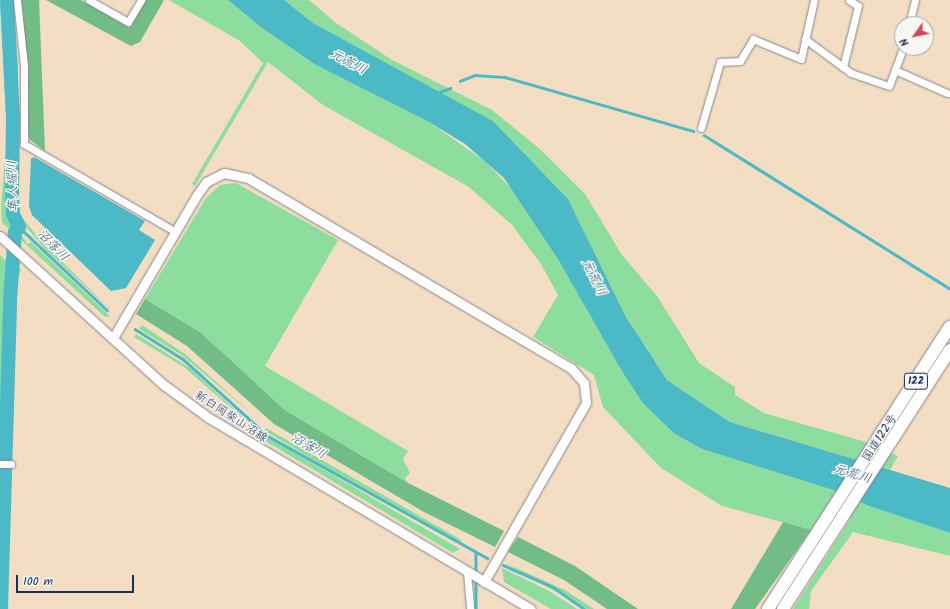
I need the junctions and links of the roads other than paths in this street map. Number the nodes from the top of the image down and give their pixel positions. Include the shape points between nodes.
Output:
1 (17, 0) edge
2 (89, 0) edge
3 (141, 0) edge
4 (814, 0) edge
5 (849, 0) edge
6 (915, 0) edge
7 (911, 16) edge
8 (805, 39) junction
9 (900, 56) edge
10 (843, 67) junction
11 (895, 70) junction
12 (947, 93) dead end
13 (701, 128) dead end
14 (176, 232) junction
15 (0, 236) edge
16 (950, 327) edge
17 (113, 338) junction
18 (950, 350) edge
19 (889, 436) junction
20 (0, 464) edge
21 (11, 464) dead end
22 (836, 517) junction
23 (467, 572) junction
24 (484, 582) junction
25 (470, 609) edge
26 (531, 609) edge
27 (768, 609) edge
28 (783, 609) edge

1 - 14 street via 24,65 24,144
2 - 3 street via 128,22
4 - 8 street
5 - 10 street via 858,6
6 - 7 street
8 - 10 street
8 - 13 street via 801,59 753,39 740,62 720,62
9 - 11 street
10 - 11 street via 851,73 890,86
11 - 12 street
14 - 17 street
14 - 24 street via 206,182 224,173 248,178 579,375 587,391 582,414
15 - 17 street, 新白岡柴山沼線
16 - 19 highway, 国道122号 / 122
17 - 23 street, 新白岡柴山沼線 via 164,385 209,418
18 - 19 highway, 国道122号 / 122
19 - 22 highway, 国道122号 / 122
20 - 21 street
22 - 27 highway, 国道122号 / 122
22 - 28 highway, 国道122号 / 122
23 - 24 street, 新白岡柴山沼線
23 - 25 street
24 - 26 street, 新白岡柴山沼線

